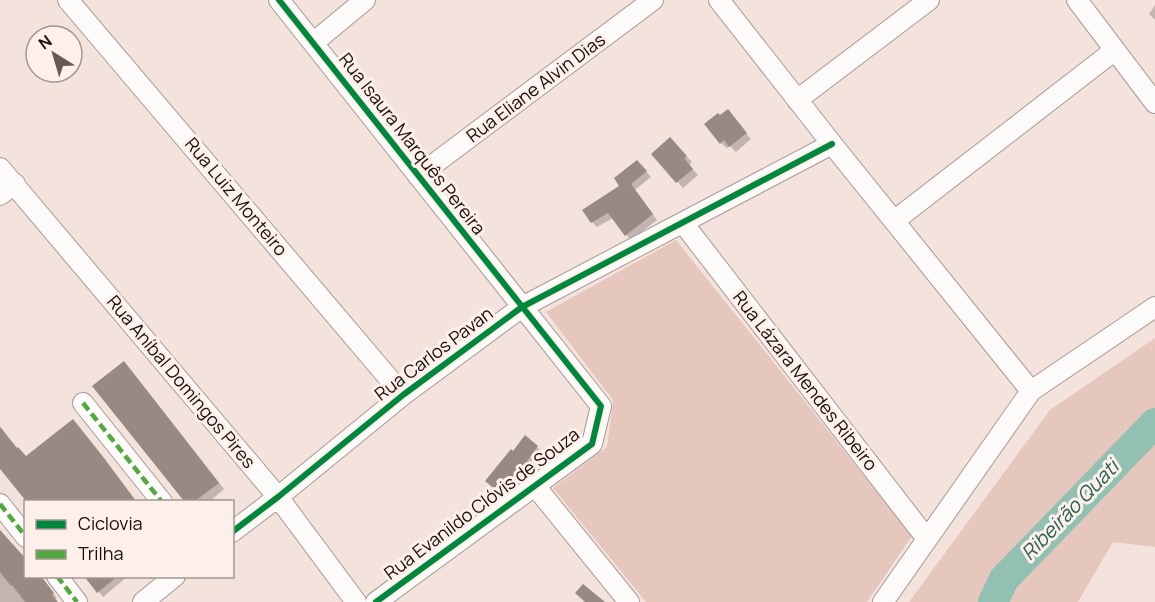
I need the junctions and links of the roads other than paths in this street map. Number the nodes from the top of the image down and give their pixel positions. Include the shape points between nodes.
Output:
1 (68, 0) edge
2 (279, 0) edge
3 (365, 0) edge
4 (653, 0) edge
5 (719, 0) edge
6 (929, 0) edge
7 (1077, 0) edge
8 (313, 43) junction
9 (1115, 50) junction
10 (797, 100) junction
11 (1155, 103) edge
12 (832, 144) junction
13 (0, 168) edge
14 (418, 176) junction
15 (7, 190) edge
16 (894, 221) junction
17 (683, 223) junction
18 (522, 307) junction
19 (1155, 308) edge
20 (1031, 391) junction
21 (403, 395) junction
22 (83, 404) dead end
23 (535, 486) junction
24 (278, 497) junction
25 (161, 500) edge
26 (0, 504) edge
27 (234, 530) edge
28 (24, 534) edge
29 (927, 539) junction
30 (59, 578) edge
31 (173, 578) edge
32 (77, 602) edge
33 (143, 602) edge
34 (356, 602) edge
35 (376, 602) edge
36 (629, 602) edge
37 (883, 602) edge

1 - 21 street, Rua Luiz Monteiro
2 - 8 street, Rua Isaura Marquês Pereira
3 - 8 street
4 - 14 street, Rua Eliane Alvin Dias
5 - 10 street
6 - 10 street
7 - 9 street
8 - 14 street, Rua Isaura Marquês Pereira
9 - 11 street
9 - 16 street
10 - 12 street
12 - 16 street
12 - 17 street, Rua Carlos Pavan
13 - 15 street, Rua Aníbal Domingos Pires
14 - 18 street, Rua Isaura Marquês Pereira
15 - 24 street, Rua Aníbal Domingos Pires
16 - 20 street
17 - 18 street, Rua Carlos Pavan
17 - 29 street, Rua Lázara Mendes Ribeiro
18 - 21 street, Rua Carlos Pavan
18 - 23 street, Rua Evanildo Clóvis de Souza via 601,406 592,444
19 - 20 street
20 - 29 street
21 - 24 street, Rua Carlos Pavan
22 - 25 street
23 - 35 street, Rua Evanildo Clóvis de Souza
23 - 36 street
24 - 27 street, Rua Carlos Pavan
24 - 34 street, Rua Aníbal Domingos Pires
26 - 28 street
29 - 37 street
30 - 32 street
31 - 33 street

